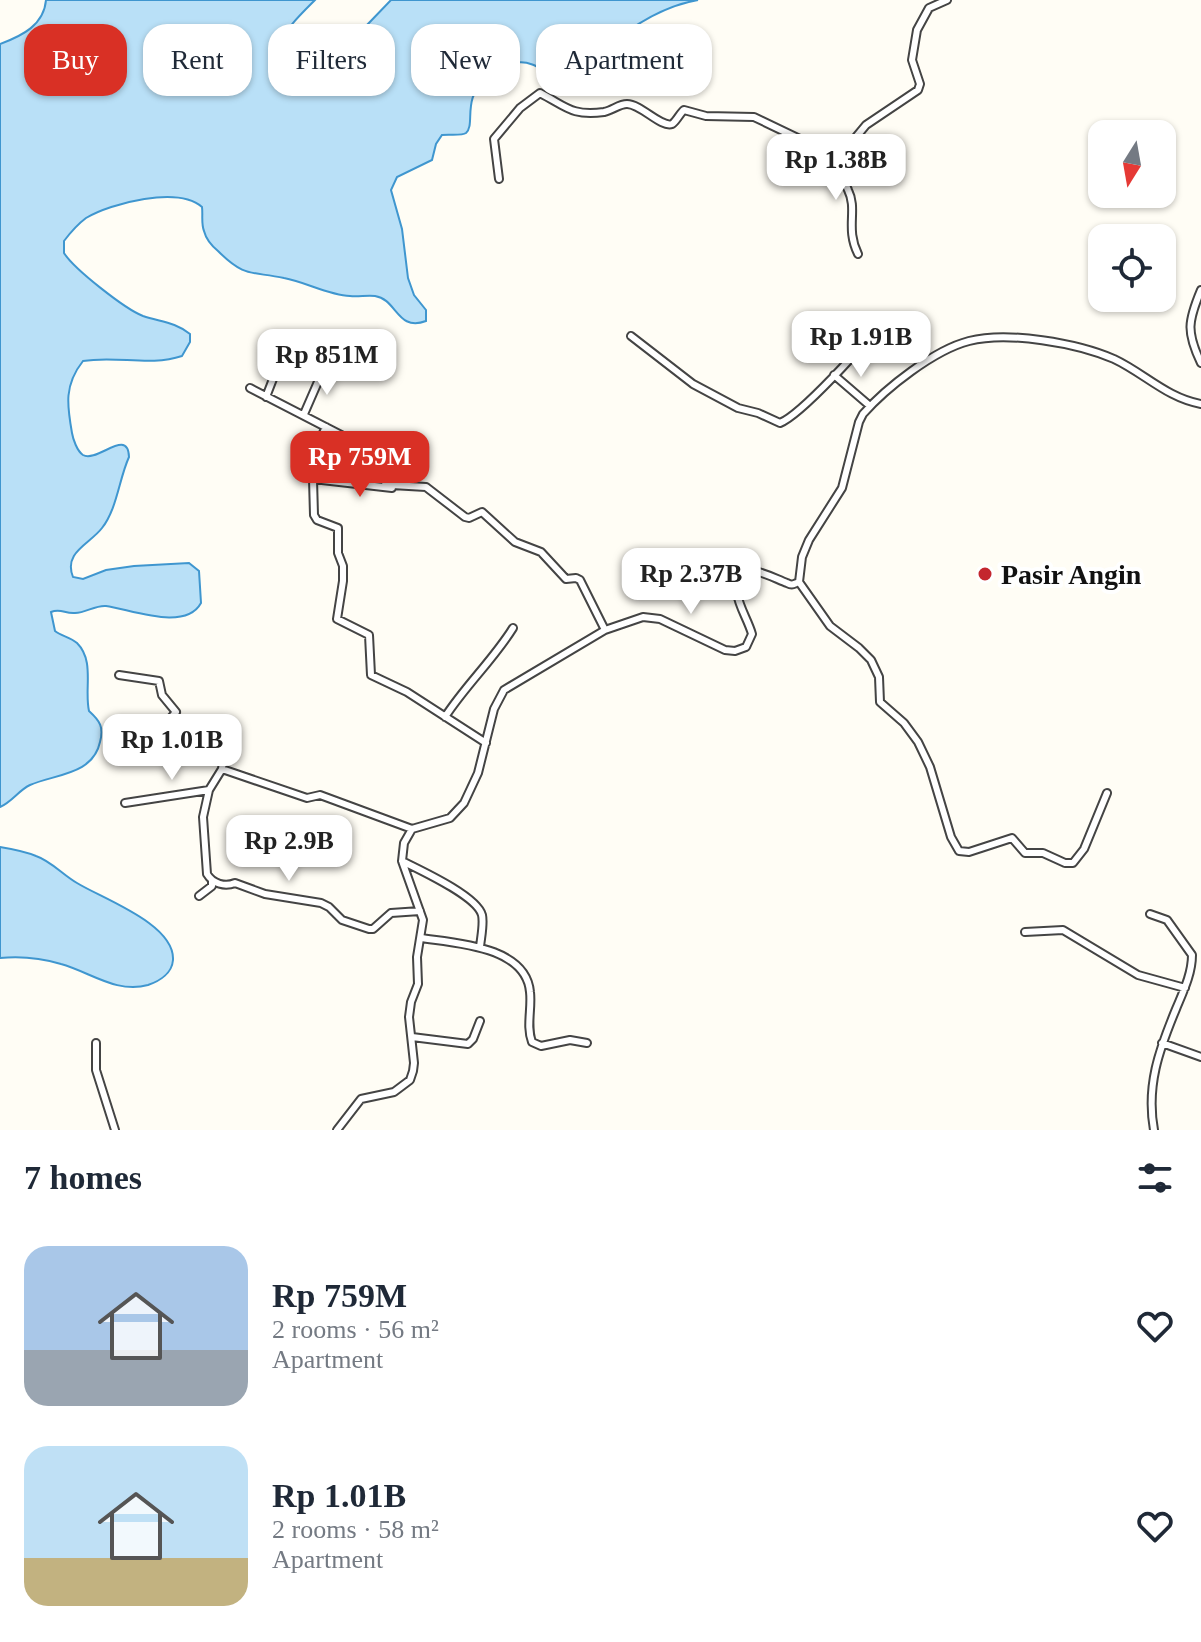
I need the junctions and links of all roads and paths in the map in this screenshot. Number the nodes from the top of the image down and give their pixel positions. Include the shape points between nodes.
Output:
1 (947, 0) edge
2 (837, 160) junction
3 (499, 179) dead end
4 (858, 254) dead end
5 (1201, 290) edge
6 (878, 323) dead end
7 (290, 335) dead end
8 (631, 336) dead end
9 (1201, 363) edge
10 (324, 368) dead end
11 (834, 375) junction
12 (250, 388) dead end
13 (266, 397) junction
14 (1201, 404) edge
15 (870, 406) junction
16 (304, 414) junction
17 (326, 427) junction
18 (313, 479) junction
19 (397, 485) junction
20 (799, 582) junction
21 (513, 628) dead end
22 (605, 630) junction
23 (119, 675) dead end
24 (445, 717) junction
25 (486, 743) junction
26 (222, 769) junction
27 (209, 790) junction
28 (1107, 793) dead end
29 (125, 803) dead end
30 (412, 829) junction
31 (402, 861) junction
32 (212, 880) junction
33 (199, 896) dead end
34 (420, 911) junction
35 (1150, 914) dead end
36 (1025, 932) dead end
37 (421, 938) junction
38 (480, 947) junction
39 (1185, 988) junction
40 (480, 1021) dead end
41 (412, 1037) junction
42 (96, 1043) dead end
43 (587, 1043) dead end
44 (1162, 1043) junction
45 (1201, 1057) edge
46 (115, 1130) edge
47 (337, 1130) edge
48 (1154, 1130) edge

1 - 2 street via 929,8 914,38 918,90 866,125
2 - 3 street via 750,116 684,110 674,122 665,123 635,104 581,113 540,93 494,139
2 - 4 street via 833,168 849,193 850,232
5 - 9 street via 1189,331
6 - 11 street
7 - 13 street
8 - 11 street via 693,384 780,423
10 - 16 street
11 - 15 street
12 - 13 street
13 - 16 street
14 - 15 street via 1173,395 1103,355 1006,337 967,341 953,348
15 - 20 street via 859,422 839,496 802,557
16 - 17 street
17 - 18 street via 317,440
17 - 19 street via 345,437 385,482
18 - 19 street
18 - 24 street via 315,517 338,528 344,573 337,619 369,635 371,675
19 - 22 street via 426,487 466,518 483,513 515,542 541,552 566,579 580,580
20 - 22 street via 788,584 759,570 741,574 737,592 752,634 741,650 714,646 651,617
20 - 28 street via 830,626 871,660 879,677 880,702 918,742 959,851 1012,838 1025,853 1073,863
21 - 24 street
22 - 25 street via 504,690
23 - 26 street via 159,681 162,695 176,712 168,723 223,761
24 - 25 street
25 - 30 street via 458,812
26 - 27 street
26 - 30 street via 307,798 320,795
27 - 29 street
27 - 32 street via 202,826
30 - 31 street
31 - 34 street
31 - 38 street via 479,908
32 - 33 street
32 - 34 street via 321,903 342,920 372,929 391,913
34 - 37 street
35 - 39 street via 1167,920 1190,950
36 - 39 street via 1063,930 1138,975
37 - 38 street
37 - 41 street via 410,1010
38 - 43 street via 523,974 530,994 532,1042
39 - 44 street
40 - 41 street via 470,1043
41 - 47 street via 410,1080 394,1092 361,1099
42 - 46 street via 96,1070
44 - 45 street
44 - 48 street via 1151,1084

